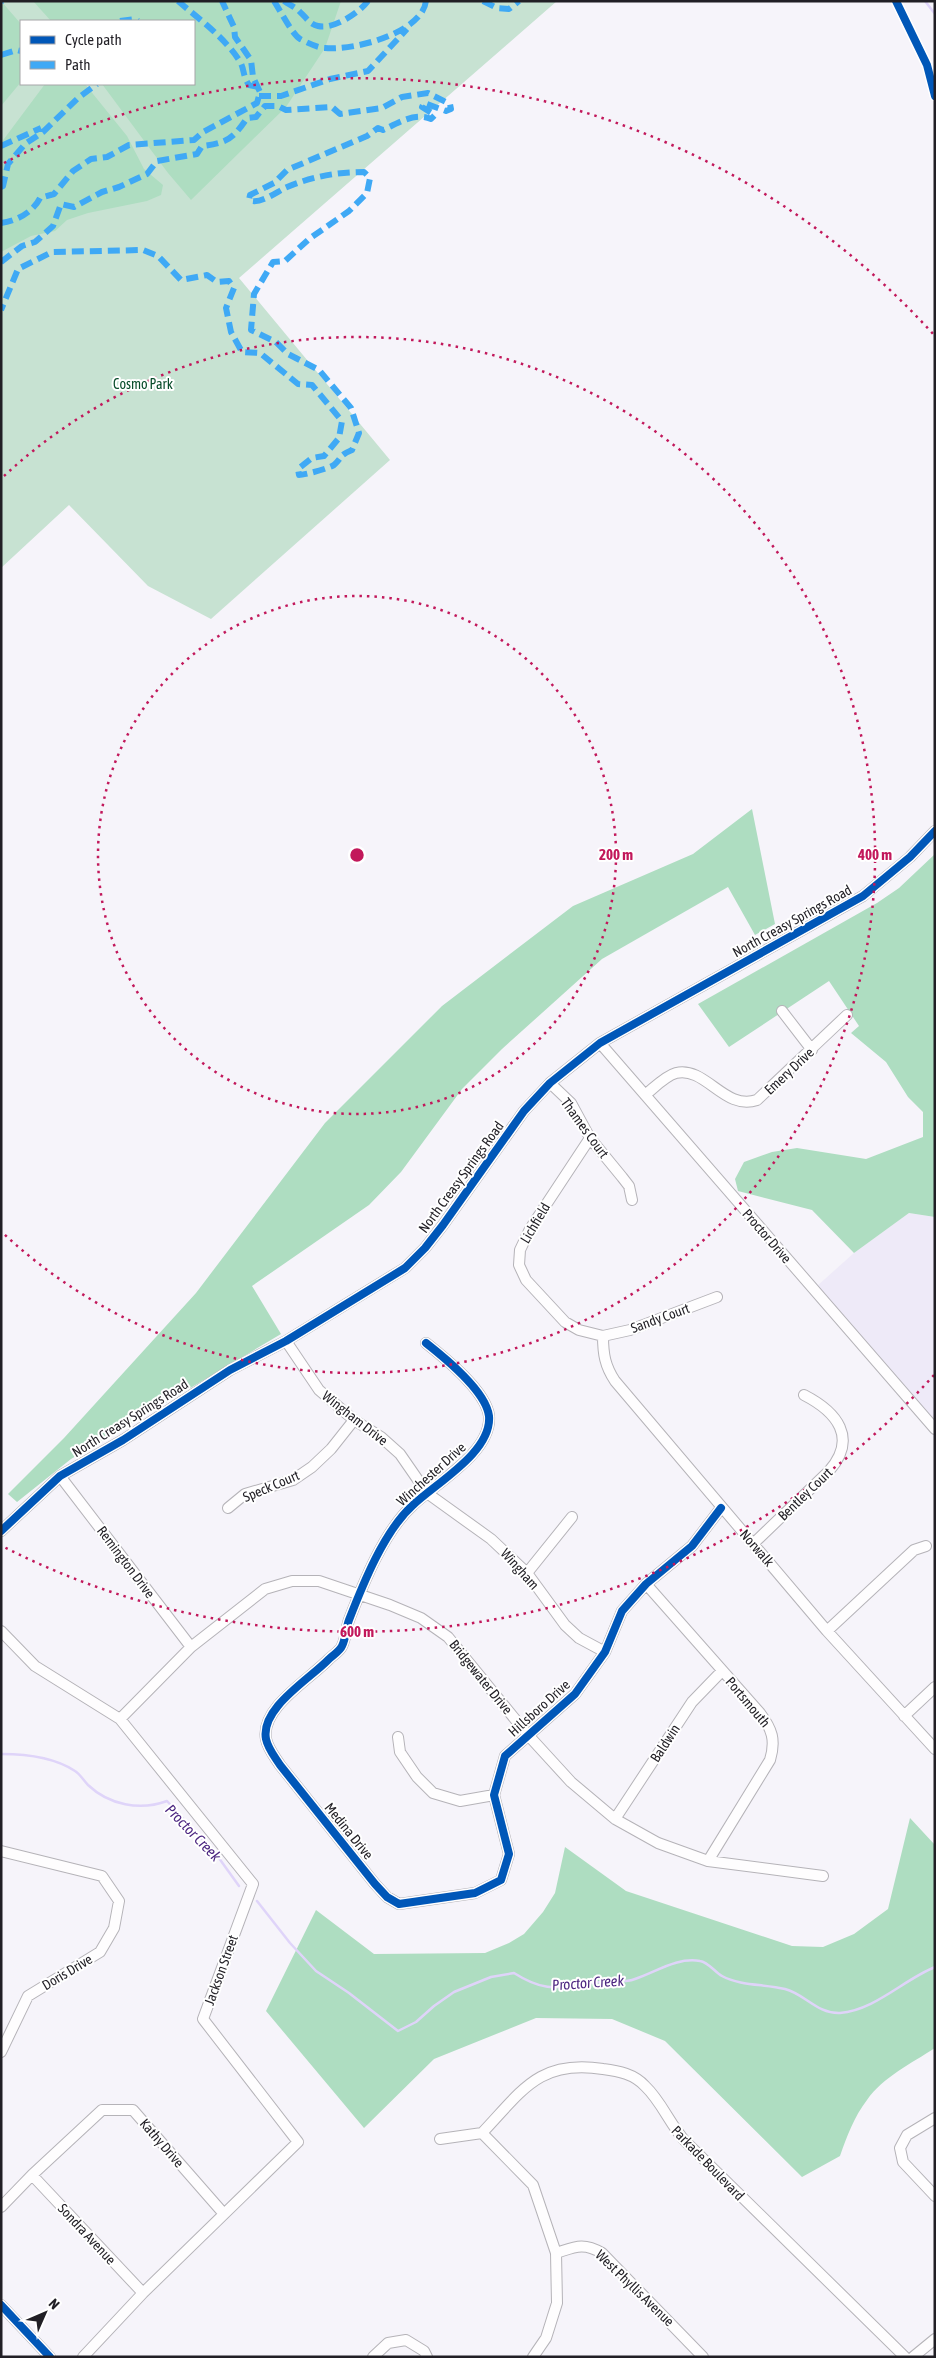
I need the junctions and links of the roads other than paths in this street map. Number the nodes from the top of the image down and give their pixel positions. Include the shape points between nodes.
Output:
1 (935, 831) edge
2 (782, 1010) dead end
3 (847, 1015) dead end
4 (600, 1043) junction
5 (812, 1050) junction
6 (550, 1083) junction
7 (645, 1095) junction
8 (590, 1138) junction
9 (632, 1200) dead end
10 (717, 1297) dead end
11 (603, 1336) junction
12 (286, 1341) junction
13 (426, 1343) dead end
14 (804, 1395) dead end
15 (354, 1420) junction
16 (935, 1430) edge
17 (60, 1476) junction
18 (427, 1493) junction
19 (228, 1508) dead end
20 (721, 1508) junction
21 (572, 1517) dead end
22 (1, 1531) edge
23 (754, 1544) junction
24 (926, 1546) dead end
25 (527, 1573) junction
26 (646, 1584) junction
27 (359, 1594) junction
28 (1, 1631) edge
29 (827, 1631) junction
30 (191, 1647) junction
31 (605, 1652) junction
32 (722, 1671) junction
33 (935, 1687) edge
34 (281, 1701) joint
35 (904, 1716) junction
36 (120, 1719) junction
37 (528, 1735) junction
38 (398, 1737) dead end
39 (935, 1749) edge
40 (494, 1795) junction
41 (615, 1819) junction
42 (1, 1851) edge
43 (708, 1861) junction
44 (823, 1876) dead end
45 (1, 2052) edge
46 (935, 2118) edge
47 (482, 2133) junction
48 (440, 2139) dead end
49 (32, 2175) junction
50 (935, 2196) edge
51 (1, 2207) edge
52 (224, 2214) junction
53 (556, 2253) junction
54 (143, 2293) junction
55 (1, 2306) edge
56 (935, 2339) edge
57 (44, 2355) edge
58 (82, 2357) edge
59 (373, 2357) edge
60 (427, 2357) edge
61 (533, 2357) edge
62 (703, 2357) edge
63 (905, 2357) edge
64 (913, 2357) edge

1 - 4 street, North Creasy Springs Road via 910,857 863,896
2 - 5 street
3 - 5 street, Emery Drive
4 - 6 street, North Creasy Springs Road
4 - 7 street, Proctor Drive
5 - 7 street, Emery Drive via 765,1094 750,1102 740,1102 684,1072 669,1076
6 - 8 street, Thames Court via 571,1103
6 - 12 street, North Creasy Springs Road via 524,1111 426,1248 383,1282
7 - 16 street, Proctor Drive
8 - 9 street, Thames Court via 629,1186
8 - 11 street, Lichfield via 530,1229 520,1250 519,1265 526,1280 555,1314 579,1330
10 - 11 street, Sandy Court via 630,1330
11 - 20 street, Norwalk via 603,1355 615,1381
12 - 15 street, Wingham Drive via 319,1390
12 - 17 street, North Creasy Springs Road via 230,1370 123,1440
13 - 18 street, Winchester Drive via 454,1364 485,1403 489,1417 482,1444
14 - 23 street, Bentley Court via 820,1404 838,1424 844,1448 829,1471
15 - 18 street, Wingham Drive via 400,1454
15 - 19 street, Speck Court via 312,1467 293,1480 245,1494
17 - 22 street, North Creasy Springs Road
17 - 30 street, Remington Drive
18 - 25 street, Wingham via 491,1539
18 - 27 street, Winchester Drive via 411,1506 394,1529
20 - 23 street, Norwalk
20 - 26 street, Hillsboro Drive via 692,1546
21 - 25 street
23 - 29 street, Norwalk
24 - 29 street via 914,1550
25 - 31 street, Wingham via 565,1625 579,1638
26 - 31 street, Hillsboro Drive via 622,1611
26 - 32 street, Portsmouth
27 - 30 street, Bridgewater Drive via 319,1581 292,1581 265,1589
27 - 34 street, Winchester Drive via 342,1646 317,1672
27 - 37 street, Bridgewater Drive via 421,1618 448,1637
28 - 36 street, Jackson Street via 35,1666
29 - 35 street, Norwalk
30 - 36 street, Bridgewater Drive
31 - 37 street, Hillsboro Drive via 576,1694
32 - 41 street, Baldwin via 692,1702
32 - 43 street, Portsmouth via 770,1726 774,1747 770,1760
33 - 35 street
34 - 40 street, Medina Drive via 267,1722 266,1740 270,1751 387,1897 399,1904 475,1893 501,1880 509,1854
35 - 39 street, Norwalk
36 - 52 street, Jackson Street via 253,1884 203,2019 298,2142
37 - 40 street, Hillsboro Drive via 505,1756
37 - 41 street, Bridgewater Drive via 571,1782
38 - 40 street via 400,1752 433,1793 460,1801
41 - 43 street, Bridgewater Drive via 658,1843
42 - 45 street, Doris Drive via 102,1876 118,1901 114,1928 100,1952 28,1996
43 - 44 street, Bridgewater Drive
46 - 50 street via 907,2135 900,2148 903,2162
47 - 48 street
47 - 53 street via 533,2185
47 - 63 street, Parkade Boulevard via 524,2089 556,2069 572,2066 594,2068 621,2072 635,2078 653,2096 675,2131
49 - 51 street, Kathy Drive
49 - 52 street, Kathy Drive via 102,2110 133,2110
49 - 54 street, Sondra Avenue
52 - 54 street, Jackson Street
53 - 61 street via 558,2303 546,2338
53 - 62 street, West Phyllis Avenue via 576,2246 590,2246 602,2252
54 - 58 street, Jackson Street
55 - 57 street
56 - 64 street
59 - 60 street via 388,2343 406,2340 424,2351

